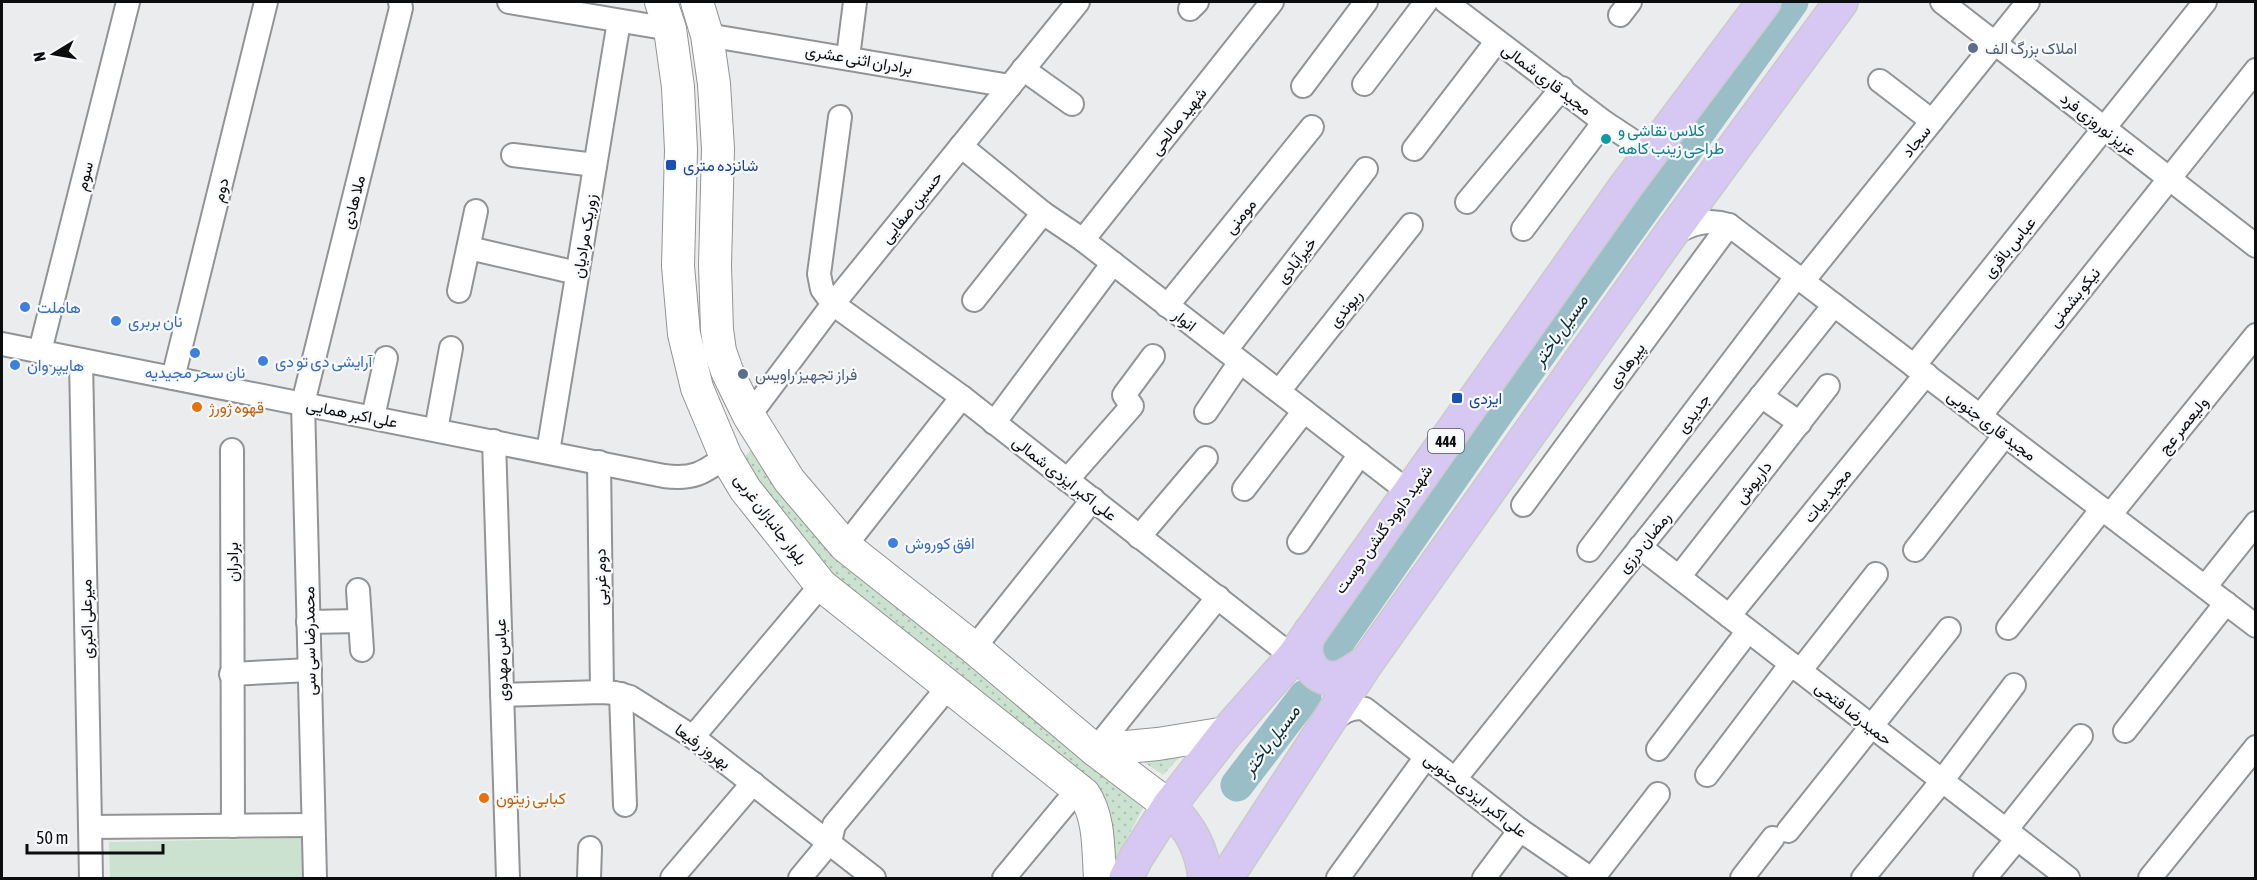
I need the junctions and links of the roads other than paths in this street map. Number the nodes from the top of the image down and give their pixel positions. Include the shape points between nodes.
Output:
1 (129, 2) edge
2 (266, 2) edge
3 (400, 2) edge
4 (509, 2) edge
5 (697, 2) edge
6 (855, 2) edge
7 (1078, 2) edge
8 (1272, 2) edge
9 (1366, 2) edge
10 (1426, 2) edge
11 (1446, 2) edge
12 (1764, 2) edge
13 (1841, 2) edge
14 (1942, 2) edge
15 (2028, 2) edge
16 (2205, 2) edge
17 (666, 15) edge
18 (619, 21) junction
19 (707, 34) junction
20 (1497, 41) junction
21 (1995, 43) junction
22 (848, 57) junction
23 (2256, 70) edge
24 (1017, 77) junction
25 (1880, 81) dead end
26 (1364, 84) dead end
27 (1303, 86) dead end
28 (1562, 88) junction
29 (1072, 104) dead end
30 (840, 117) dead end
31 (1932, 121) junction
32 (1604, 122) junction
33 (1312, 127) dead end
34 (2104, 128) junction
35 (961, 146) junction
36 (1414, 149) dead end
37 (1651, 153) junction
38 (513, 155) dead end
39 (595, 165) junction
40 (1366, 169) dead end
41 (2169, 178) junction
42 (1467, 202) dead end
43 (476, 211) dead end
44 (1043, 213) junction
45 (1411, 225) dead end
46 (1729, 225) junction
47 (1523, 229) dead end
48 (1670, 235) junction
49 (1083, 240) junction
50 (2256, 246) edge
51 (468, 248) junction
52 (1113, 263) junction
53 (578, 273) junction
54 (1800, 278) junction
55 (459, 291) dead end
56 (974, 300) dead end
57 (833, 304) junction
58 (1834, 305) junction
59 (1167, 306) junction
60 (2256, 335) edge
61 (2, 344) edge
62 (452, 348) dead end
63 (39, 351) junction
64 (1153, 356) dead end
65 (1233, 356) junction
66 (386, 358) dead end
67 (81, 360) junction
68 (1920, 370) junction
69 (173, 378) junction
70 (1828, 386) dead end
71 (1278, 391) junction
72 (1761, 396) junction
73 (962, 397) junction
74 (303, 403) junction
75 (1304, 411) junction
76 (1206, 412) dead end
77 (749, 416) junction
78 (1980, 416) junction
79 (373, 417) junction
80 (994, 423) junction
81 (1800, 423) junction
82 (436, 430) junction
83 (2005, 435) junction
84 (494, 441) junction
85 (232, 450) dead end
86 (548, 452) junction
87 (1360, 454) junction
88 (1206, 458) dead end
89 (599, 462) junction
90 (714, 466) junction
91 (1067, 480) junction
92 (1244, 489) dead end
93 (1410, 493) junction
94 (1093, 499) junction
95 (1523, 505) dead end
96 (2106, 512) junction
97 (2256, 523) edge
98 (1139, 537) junction
99 (1299, 542) dead end
100 (845, 546) junction
101 (1640, 547) junction
102 (1589, 550) dead end
103 (1915, 550) dead end
104 (1876, 574) dead end
105 (1678, 577) junction
106 (821, 585) junction
107 (2205, 587) junction
108 (358, 590) dead end
109 (1218, 597) junction
110 (2226, 603) junction
111 (1728, 616) junction
112 (360, 621) junction
113 (308, 622) junction
114 (2256, 626) edge
115 (2008, 628) dead end
116 (1949, 629) dead end
117 (1748, 631) junction
118 (1301, 645) junction
119 (974, 648) junction
120 (362, 650) dead end
121 (1367, 662) junction
122 (1796, 668) junction
123 (310, 670) junction
124 (231, 674) junction
125 (2014, 684) dead end
126 (949, 686) junction
127 (612, 693) junction
128 (502, 696) junction
129 (1871, 726) junction
130 (2125, 731) dead end
131 (1226, 733) junction
132 (2081, 736) dead end
133 (693, 737) junction
134 (1317, 741) junction
135 (2256, 747) edge
136 (1658, 749) dead end
137 (1095, 750) junction
138 (1426, 757) junction
139 (1707, 775) dead end
140 (1455, 779) junction
141 (1941, 781) junction
142 (753, 783) junction
143 (1078, 789) junction
144 (1658, 794) dead end
145 (625, 805) dead end
146 (1169, 806) junction
147 (314, 825) junction
148 (233, 826) junction
149 (90, 827) junction
150 (1520, 830) junction
151 (2011, 835) junction
152 (830, 842) junction
153 (590, 848) dead end
154 (2150, 878) edge
155 (91, 879) edge
156 (315, 879) edge
157 (508, 879) edge
158 (589, 879) edge
159 (672, 879) edge
160 (800, 879) edge
161 (874, 879) edge
162 (1004, 879) edge
163 (1100, 879) edge
164 (1126, 879) edge
165 (1205, 879) edge
166 (1226, 879) edge
167 (1338, 879) edge
168 (1484, 879) edge
169 (1592, 879) edge
170 (1742, 879) edge
171 (1863, 879) edge
172 (1985, 879) edge
173 (2068, 879) edge

1 - 63 street, سوم
2 - 69 street, دوم
3 - 74 street, ملا هادی
4 - 18 street
5 - 19 main road
6 - 22 street
7 - 24 street, حسین صفایی
8 - 49 street, شهید صالحی
9 - 27 street
10 - 26 street
11 - 20 street, مجید قاری شمالی
12 - 37 main road, شهید داوود گلشن دوست / 444
13 - 48 main road
14 - 21 street, عزیز نوروزی فرد
15 - 21 street, سجاد
16 - 34 street, عباس باقری
17 - 18 street
17 - 19 main road
17 - 90 main road, بلوار جانبازان غربی via 678,87 678,266 684,334
18 - 39 street, زوریک مرادیان
19 - 22 street, برادران اثنی عشری
19 - 77 main road via 718,149 717,330 727,371
20 - 28 street, مجید قاری شمالی
20 - 36 street
21 - 31 street, سجاد
21 - 34 street, عزیز نوروزی فرد
22 - 24 street, برادران اثنی عشری
23 - 41 street, نیکو بشمنی
24 - 29 street
24 - 35 street, حسین صفایی
25 - 31 street
28 - 32 street, مجید قاری شمالی
28 - 42 street
30 - 57 street via 819,274 822,289
31 - 54 street, سجاد
32 - 37 street, مجید قاری شمالی
32 - 47 street
33 - 59 street, مومنی
34 - 41 street, عزیز نوروزی فرد
34 - 68 street, عباس باقری
35 - 44 street, انوار
35 - 57 street, حسین صفایی
37 - 93 main road, شهید داوود گلشن دوست / 444
38 - 39 street
39 - 53 street, زوریک مرادیان
40 - 65 street, خیرآبادی
41 - 50 street, عزیز نوروزی فرد
41 - 78 street, نیکو بشمنی
43 - 51 street
44 - 49 street, انوار
44 - 56 street
45 - 71 street, ریوندی
46 - 48 street via 1704,222
46 - 54 street, مجید قاری جنوبی
46 - 95 street, پیرهادی
48 - 121 main road
49 - 52 street, انوار
51 - 53 street
51 - 55 street
52 - 59 street, انوار
52 - 80 street
53 - 86 street, زوریک مرادیان
54 - 58 street, مجید قاری جنوبی
54 - 102 street, جدیدی
57 - 73 street, علی اکبر ایزدی شمالی
57 - 77 street, حسین صفایی
58 - 68 street, مجید قاری جنوبی
58 - 72 street, رمضان درزی
59 - 65 street, انوار
60 - 96 street, ولیعصر عج
61 - 63 street, علی اکبر همایی
62 - 82 street
63 - 67 street, علی اکبر همایی
64 - 91 street via 1124,395 1132,406
65 - 71 street, انوار
65 - 76 street, خیرآبادی
66 - 79 street
67 - 69 street, علی اکبر همایی
67 - 149 street, میرعلی اکبری
68 - 78 street, مجید قاری جنوبی
68 - 111 street, مجید بیات
69 - 74 street, علی اکبر همایی
70 - 81 street, داریوش
71 - 75 street, انوار
72 - 81 street
72 - 101 street, رمضان درزی
73 - 80 street, علی اکبر ایزدی شمالی
73 - 100 street
74 - 79 street, علی اکبر همایی
74 - 113 street, محمدرضا سی سی
75 - 87 street, انوار
75 - 92 street
77 - 90 main road
77 - 100 main road via 789,480
78 - 83 street, مجید قاری جنوبی
79 - 82 street, علی اکبر همایی
80 - 91 street, علی اکبر ایزدی شمالی
81 - 105 street, داریوش
82 - 84 street, علی اکبر همایی
83 - 96 street, مجید قاری جنوبی
83 - 103 street
84 - 86 street, علی اکبر همایی
84 - 128 street, عباس مهدوی
85 - 124 street, برادران
86 - 89 street, علی اکبر همایی
87 - 93 street, انوار
87 - 99 street
88 - 98 street
89 - 90 street, علی اکبر همایی via 678,478
89 - 127 street, دوم غربی
90 - 106 main road, بلوار جانبازان غربی via 745,489
91 - 94 street, علی اکبر ایزدی شمالی
93 - 118 main road, شهید داوود گلشن دوست / 444
94 - 98 street, علی اکبر ایزدی شمالی
94 - 119 street
96 - 107 street, مجید قاری جنوبی
96 - 115 street, ولیعصر عج
97 - 107 street
98 - 109 street, علی اکبر ایزدی شمالی
100 - 119 main road
101 - 105 street, حمیدرضا فتحی
101 - 140 street, رمضان درزی
104 - 122 street
105 - 111 street, حمیدرضا فتحی
106 - 126 main road, بلوار جانبازان غربی
106 - 133 street
107 - 110 street, مجید قاری جنوبی
108 - 112 street
109 - 118 street, علی اکبر ایزدی شمالی
109 - 137 street
110 - 114 street, مجید قاری جنوبی
110 - 130 street
111 - 117 street, حمیدرضا فتحی
112 - 113 street
112 - 120 street
113 - 123 street, محمدرضا سی سی
116 - 129 street
117 - 122 street, حمیدرضا فتحی
117 - 136 street
118 - 121 main road via 1315,671 1323,676 1341,677
118 - 131 main road, شهید داوود گلشن دوست / 444
119 - 137 main road
121 - 134 main road
122 - 129 street, حمیدرضا فتحی
122 - 139 street
123 - 124 street
123 - 147 street, محمدرضا سی سی
124 - 148 street, برادران
125 - 141 street
126 - 143 main road, بلوار جانبازان غربی
126 - 152 street via 834,825
127 - 128 street
127 - 133 street, بهروز رفیعا
127 - 145 street, دوم غربی
128 - 157 street, عباس مهدوی
129 - 141 street, حمیدرضا فتحی
129 - 170 street
131 - 137 main road
131 - 146 main road, شهید داوود گلشن دوست / 444
132 - 151 street
133 - 142 street, بهروز رفیعا
134 - 138 street, علی اکبر ایزدی جنوبی via 1336,716 1365,709
134 - 166 main road
135 - 154 street
137 - 146 main road
138 - 140 street, علی اکبر ایزدی جنوبی
138 - 167 street
140 - 150 street, علی اکبر ایزدی جنوبی
141 - 151 street, حمیدرضا فتحی
141 - 171 street
142 - 152 street, بهروز رفیعا
142 - 159 street
143 - 162 street
143 - 163 main road, بلوار جانبازان غربی via 1091,805 1095,819
144 - 169 street
146 - 164 main road, شهید داوود گلشن دوست / 444
146 - 165 main road via 1193,834
147 - 148 street
147 - 156 street, محمدرضا سی سی
148 - 149 street
149 - 155 street, میرعلی اکبری
150 - 168 street
150 - 169 street, علی اکبر ایزدی جنوبی
151 - 172 street
151 - 173 street, حمیدرضا فتحی
152 - 160 street
152 - 161 street, بهروز رفیعا
153 - 158 street

